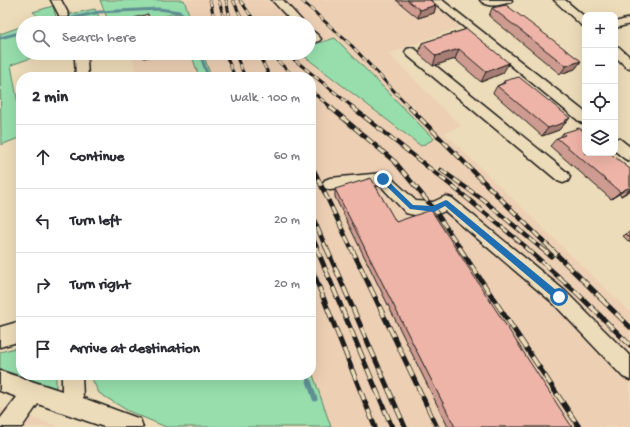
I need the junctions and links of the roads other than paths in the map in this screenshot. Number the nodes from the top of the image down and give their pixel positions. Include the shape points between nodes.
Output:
1 (56, 0) edge
2 (277, 0) edge
3 (436, 0) edge
4 (485, 0) edge
5 (507, 0) edge
6 (559, 0) edge
7 (64, 16) edge
8 (292, 16) edge
9 (582, 20) edge
10 (630, 21) edge
11 (618, 24) edge
12 (470, 27) junction
13 (455, 34) edge
14 (426, 46) edge
15 (618, 53) edge
16 (81, 60) edge
17 (630, 64) edge
18 (82, 72) edge
19 (582, 117) edge
20 (618, 145) edge
21 (630, 155) edge
22 (563, 177) dead end
23 (330, 184) dead end
24 (16, 332) edge
25 (0, 337) edge
26 (630, 370) edge
27 (72, 380) edge
28 (0, 381) edge
29 (34, 393) junction
30 (73, 406) junction
31 (8, 427) edge
32 (132, 427) edge

1 - 7 street
2 - 8 street
3 - 12 street
4 - 5 street via 493,3
6 - 9 street
10 - 11 street
12 - 13 street
12 - 19 street
14 - 22 street via 406,53
15 - 17 street
16 - 18 street
20 - 21 street
23 - 26 street via 383,179 412,208 434,209 446,203 559,297
24 - 25 street
27 - 30 street
28 - 29 street
29 - 30 street
29 - 31 street
30 - 32 street

